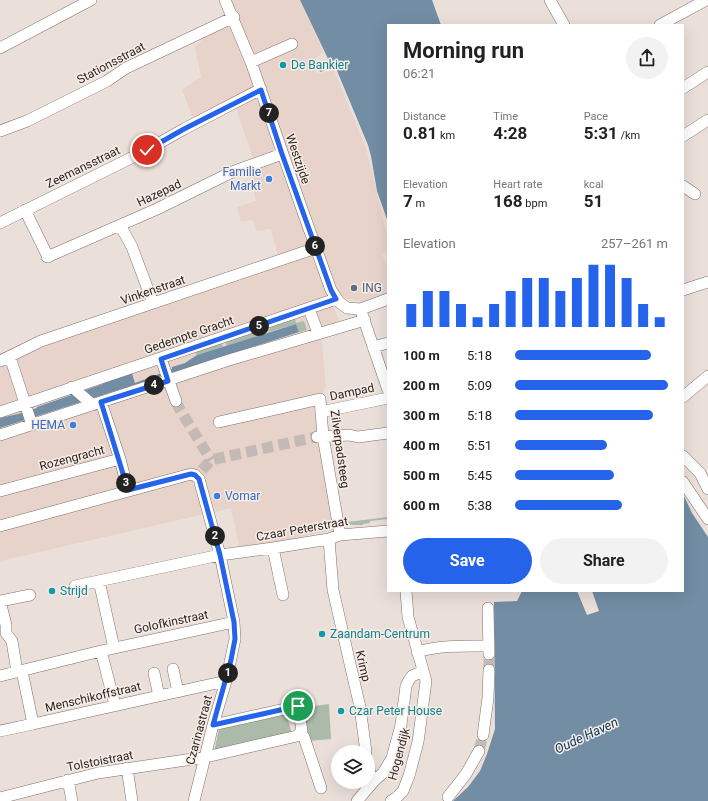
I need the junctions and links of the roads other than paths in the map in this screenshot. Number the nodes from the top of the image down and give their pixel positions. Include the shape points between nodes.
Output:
1 (91, 0) edge
2 (225, 0) edge
3 (550, 0) edge
4 (706, 0) edge
5 (234, 17) junction
6 (563, 24) edge
7 (662, 24) edge
8 (292, 44) dead end
9 (3, 45) edge
10 (251, 62) junction
11 (708, 72) edge
12 (684, 87) edge
13 (261, 90) junction
14 (708, 120) edge
15 (0, 131) edge
16 (684, 135) edge
17 (282, 154) junction
18 (684, 187) edge
19 (695, 194) dead end
20 (25, 210) junction
21 (0, 223) edge
22 (120, 225) junction
23 (316, 248) junction
24 (708, 282) edge
25 (684, 290) edge
26 (336, 299) junction
27 (387, 299) edge
28 (152, 303) junction
29 (361, 309) junction
30 (364, 320) junction
31 (314, 323) junction
32 (387, 343) edge
33 (373, 347) junction
34 (5, 359) edge
35 (165, 371) junction
36 (708, 376) edge
37 (387, 387) edge
38 (684, 396) edge
39 (86, 397) junction
40 (387, 398) edge
41 (176, 401) tunnel mouth
42 (0, 412) edge
43 (321, 412) junction
44 (28, 414) junction
45 (219, 422) dead end
46 (387, 433) edge
47 (0, 435) edge
48 (320, 436) junction
49 (684, 457) edge
50 (120, 459) junction
51 (684, 483) edge
52 (708, 489) edge
53 (128, 490) junction
54 (0, 491) edge
55 (708, 519) edge
56 (0, 526) edge
57 (387, 531) edge
58 (340, 535) junction
59 (329, 539) junction
60 (273, 548) junction
61 (220, 555) junction
62 (99, 580) junction
63 (75, 586) dead end
64 (406, 592) edge
65 (30, 595) dead end
66 (283, 595) dead end
67 (0, 601) edge
68 (488, 608) dead end
69 (234, 622) junction
70 (114, 648) junction
71 (101, 651) junction
72 (417, 652) junction
73 (173, 669) dead end
74 (489, 670) tunnel mouth
75 (20, 671) junction
76 (423, 672) junction
77 (154, 673) dead end
78 (0, 676) edge
79 (226, 681) junction
80 (178, 692) junction
81 (159, 696) junction
82 (115, 705) junction
83 (33, 724) junction
84 (213, 725) junction
85 (0, 731) edge
86 (300, 733) junction
87 (483, 735) tunnel mouth
88 (365, 745) edge
89 (479, 750) tunnel mouth
90 (206, 757) junction
91 (127, 768) junction
92 (68, 780) junction
93 (375, 780) edge
94 (321, 788) dead end
95 (367, 789) edge
96 (448, 797) dead end
97 (0, 798) edge
98 (198, 800) edge
99 (72, 801) edge
100 (132, 801) edge
101 (357, 801) edge
102 (391, 801) edge

1 - 9 street
2 - 5 street, Westzijde
3 - 6 street
4 - 7 street
5 - 10 street, Westzijde
5 - 15 street, Stationsstraat via 126,68 107,81 27,121
8 - 10 street
10 - 13 street, Westzijde
11 - 12 street
13 - 17 street, Westzijde
13 - 20 street, Zeemansstraat
14 - 16 street
17 - 22 street, Hazepad via 232,172
17 - 23 street, Westzijde
18 - 19 street
20 - 21 street, Zeemansstraat
20 - 22 street, Hazepad via 48,257
22 - 28 street via 132,246
23 - 26 street, Westzijde
23 - 28 street, Vinkenstraat
24 - 25 street
26 - 29 street via 347,308
26 - 31 street, Gedempte Gracht
27 - 29 street
28 - 34 street, Vinkenstraat via 41,341
29 - 30 street
30 - 31 street, Gedempte Gracht via 340,328
30 - 33 street
31 - 35 street, Gedempte Gracht
31 - 35 street, Gedempte Gracht via 236,358
32 - 33 street
33 - 37 street
34 - 44 street
35 - 39 street, Gedempte Gracht
35 - 39 street, Gedempte Gracht
35 - 41 street
36 - 38 street
39 - 44 street, Gedempte Gracht
39 - 44 street, Gedempte Gracht
39 - 50 street
40 - 43 street, Dampad
42 - 44 street, Gedempte Gracht
43 - 45 street, Zilverpadsteeg via 320,399
43 - 48 street, Zilverpadsteeg
44 - 47 street, Gedempte Gracht
46 - 48 street via 358,437
48 - 58 street, Zilverpadsteeg
49 - 52 street via 700,474
50 - 53 street, Rozengracht
50 - 54 street, Rozengracht
51 - 55 street
53 - 56 street
53 - 61 street, Czarinastraat via 191,474 199,475
57 - 58 street, Czaar Peterstraat
58 - 59 street, Czaar Peterstraat
59 - 60 street, Czaar Peterstraat
59 - 88 street, Krimp via 333,590 360,708
60 - 61 street, Czaar Peterstraat
60 - 66 street
61 - 62 street, Czaar Peterstraat
61 - 69 street, Czarinastraat
62 - 63 street
62 - 70 street
64 - 72 street, Hogendijk via 408,617
65 - 67 street
67 - 75 street via 6,633 12,641
68 - 72 street via 489,650 442,647
69 - 70 street, Golofkinstraat
69 - 79 street, Czarinastraat via 235,639
70 - 71 street, Golofkinstraat
71 - 75 street, Golofkinstraat
71 - 82 street
72 - 76 street, Hogendijk
73 - 80 street
74 - 87 street
75 - 78 street, Golofkinstraat
75 - 83 street, Menschikoffstraat
76 - 93 street via 412,676 406,686 401,725 392,758 383,773
76 - 102 street, Hogendijk via 426,680 425,696 418,742 403,791
77 - 81 street, Menschikoffstraat
79 - 80 street, Menschikoffstraat
79 - 84 street, Czarinastraat
80 - 81 street, Menschikoffstraat
81 - 82 street, Menschikoffstraat
82 - 83 street, Menschikoffstraat
83 - 85 street, Menschikoffstraat
84 - 86 street via 298,706 302,731
84 - 90 street, Czarinastraat
86 - 90 street, Tolstoistraat via 297,736
86 - 94 street via 304,737
89 - 96 street via 466,774
90 - 91 street, Tolstoistraat
90 - 98 street, Czarinastraat
91 - 92 street, Tolstoistraat
91 - 100 street
92 - 97 street, Tolstoistraat
92 - 99 street
95 - 101 street

